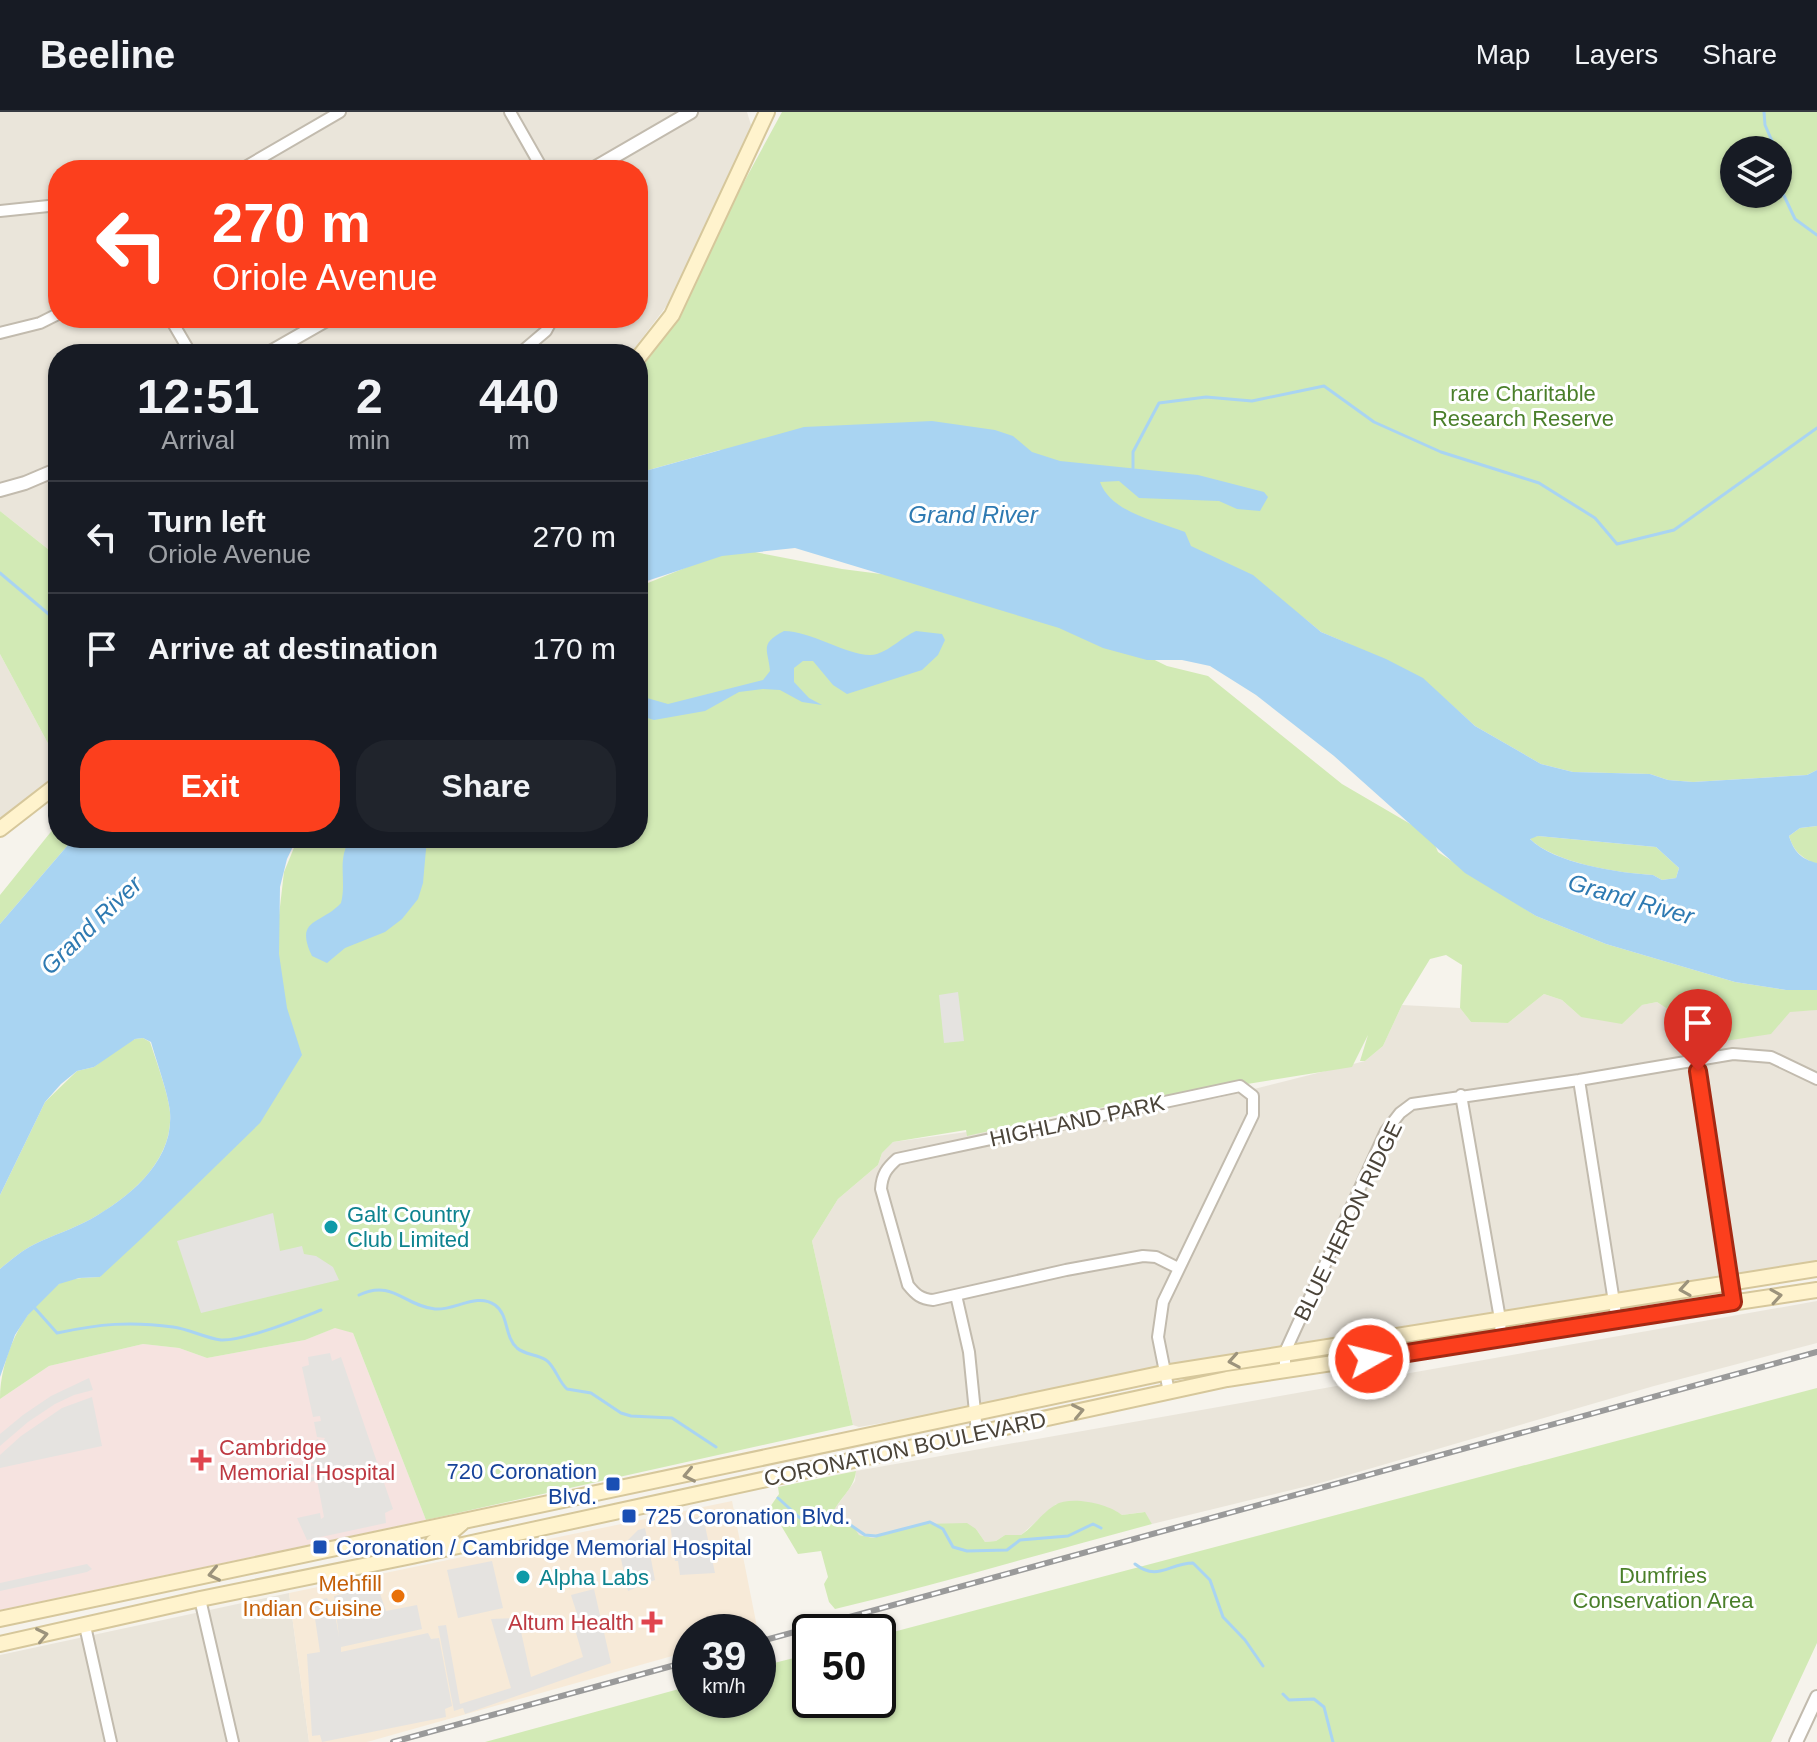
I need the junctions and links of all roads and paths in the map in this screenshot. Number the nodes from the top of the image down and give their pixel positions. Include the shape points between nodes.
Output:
1 (340, 112) edge
2 (510, 112) edge
3 (691, 112) edge
4 (767, 112) edge
5 (257, 160) edge
6 (537, 160) edge
7 (608, 160) edge
8 (48, 206) edge
9 (0, 211) edge
10 (48, 319) edge
11 (312, 328) edge
12 (548, 328) edge
13 (0, 333) edge
14 (284, 344) edge
15 (531, 344) edge
16 (648, 347) edge
17 (48, 473) edge
18 (0, 490) edge
19 (48, 792) edge
20 (0, 829) edge
21 (1696, 1061) junction
22 (1817, 1079) edge
23 (1579, 1080) junction
24 (1461, 1095) junction
25 (1178, 1268) junction
26 (1817, 1269) edge
27 (1731, 1282) junction
28 (1817, 1290) edge
29 (956, 1295) junction
30 (1614, 1300) junction
31 (1733, 1302) junction
32 (1500, 1319) junction
33 (1617, 1321) junction
34 (1420, 1331) junction
35 (1501, 1339) junction
36 (1424, 1351) junction
37 (1285, 1352) junction
38 (1285, 1371) junction
39 (1164, 1373) junction
40 (1169, 1392) junction
41 (975, 1411) junction
42 (977, 1432) junction
43 (807, 1449) junction
44 (810, 1468) junction
45 (463, 1522) junction
46 (432, 1551) junction
47 (200, 1599) junction
48 (0, 1619) edge
49 (85, 1626) junction
50 (0, 1644) edge
51 (1817, 1697) edge
52 (111, 1742) edge
53 (233, 1742) edge
54 (1796, 1742) edge

1 - 5 street
2 - 6 street
3 - 7 street
4 - 16 main road via 672,315
8 - 9 street
10 - 13 street
11 - 14 street
12 - 15 street
17 - 18 street
19 - 20 main road
21 - 22 street, BLUE HERON RIDGE via 1759,1055
21 - 23 street, BLUE HERON RIDGE
21 - 27 street
23 - 24 street, BLUE HERON RIDGE
23 - 30 street
24 - 32 street
24 - 37 street, BLUE HERON RIDGE via 1412,1104 1386,1131
25 - 29 street, HIGHLAND PARK via 1143,1256
25 - 29 street, HIGHLAND PARK via 1253,1115 1253,1096 1240,1086 897,1159 886,1169 881,1189 908,1285 924,1299
25 - 39 street, HIGHLAND PARK via 1159,1320
26 - 27 main road, CORONATION BOULEVARD
27 -> 30 main road, CORONATION BOULEVARD
27 - 31 street
31 -> 28 main road, CORONATION BOULEVARD
29 - 41 street
30 - 32 main road, CORONATION BOULEVARD
30 - 33 street
31 - 33 main road, CORONATION BOULEVARD
32 - 34 main road, CORONATION BOULEVARD
32 - 35 street
33 - 35 main road, CORONATION BOULEVARD
34 - 36 main road
34 - 37 main road, CORONATION BOULEVARD
35 - 36 main road, CORONATION BOULEVARD
36 - 38 main road, CORONATION BOULEVARD
37 - 38 street, BLUE HERON RIDGE
37 -> 39 main road, CORONATION BOULEVARD
38 - 40 main road, CORONATION BOULEVARD
39 - 40 street, HIGHLAND PARK
39 - 41 main road, CORONATION BOULEVARD
42 -> 40 main road, CORONATION BOULEVARD
41 - 42 street
41 - 43 main road, CORONATION BOULEVARD
42 - 44 main road, CORONATION BOULEVARD
43 - 44 main road
43 -> 45 main road, CORONATION BOULEVARD
44 - 46 main road, CORONATION BOULEVARD
45 - 46 main road via 433,1542
45 -> 48 main road, CORONATION BOULEVARD
46 - 47 main road, CORONATION BOULEVARD
47 - 49 main road, CORONATION BOULEVARD
47 - 53 street
50 -> 49 main road, CORONATION BOULEVARD
49 - 52 street
51 - 54 street

